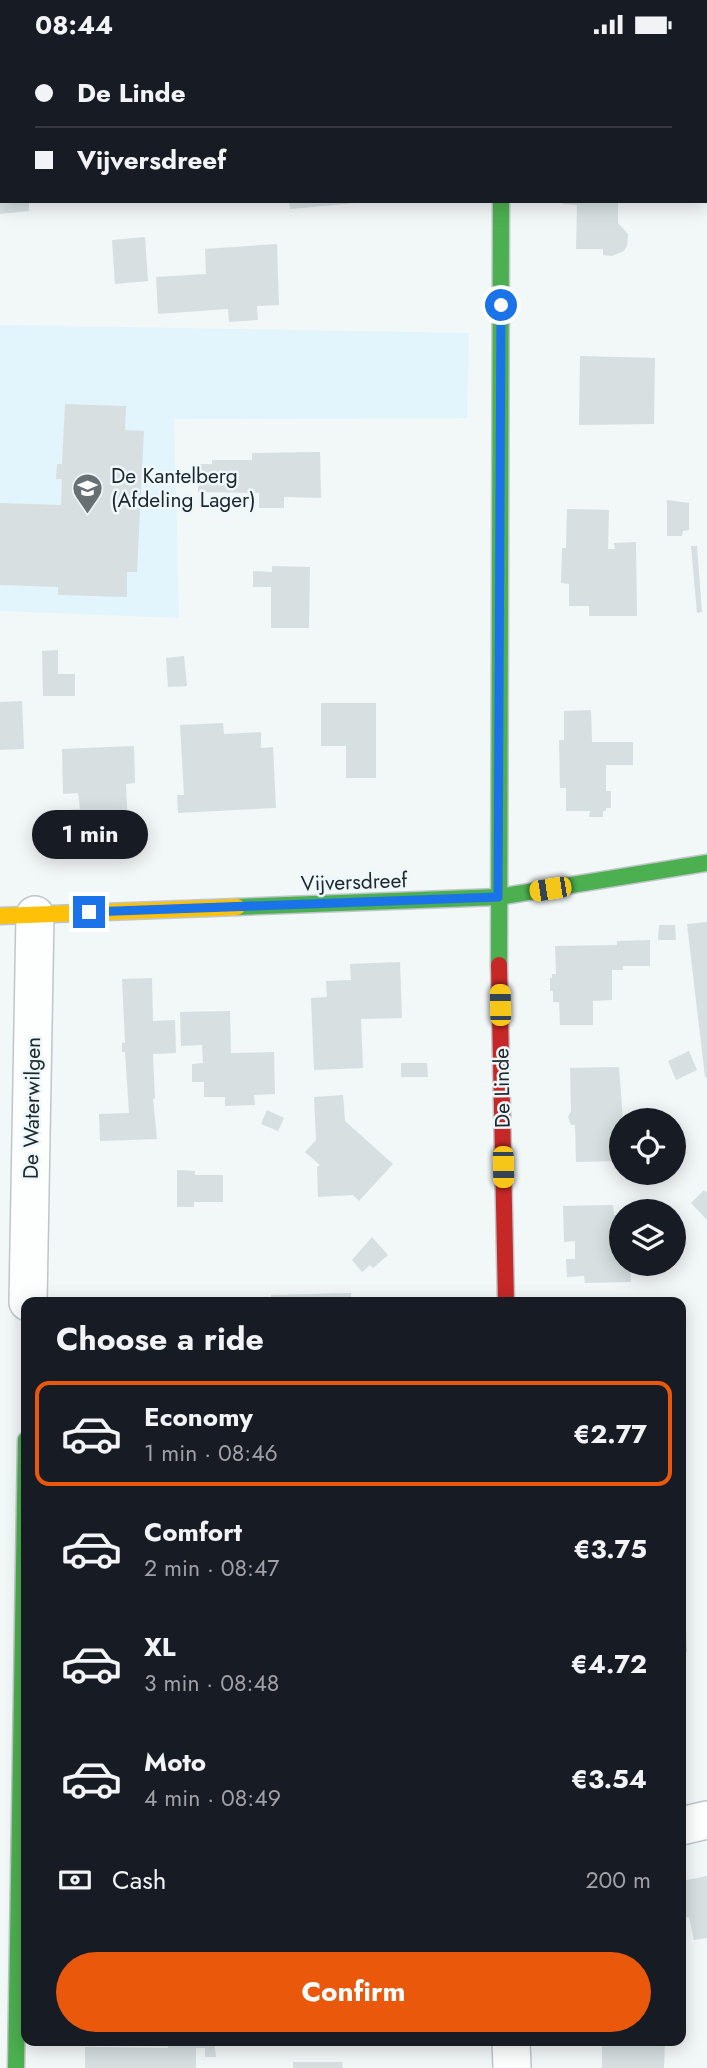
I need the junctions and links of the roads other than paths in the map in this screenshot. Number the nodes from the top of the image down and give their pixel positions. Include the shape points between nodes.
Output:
1 (501, 203) edge
2 (707, 863) edge
3 (498, 897) junction
4 (17, 915) edge
5 (29, 1297) edge
6 (506, 1297) edge
7 (21, 1754) edge
8 (707, 1821) edge
9 (686, 1825) edge
10 (512, 2046) edge
11 (16, 2068) edge
12 (512, 2068) edge

1 - 3 street, De Linde
2 - 3 street, Vijversdreef
3 - 4 street, Vijversdreef
3 - 6 street, De Linde
4 - 5 street, De Waterwilgen
7 - 11 street
8 - 9 street
10 - 12 street

